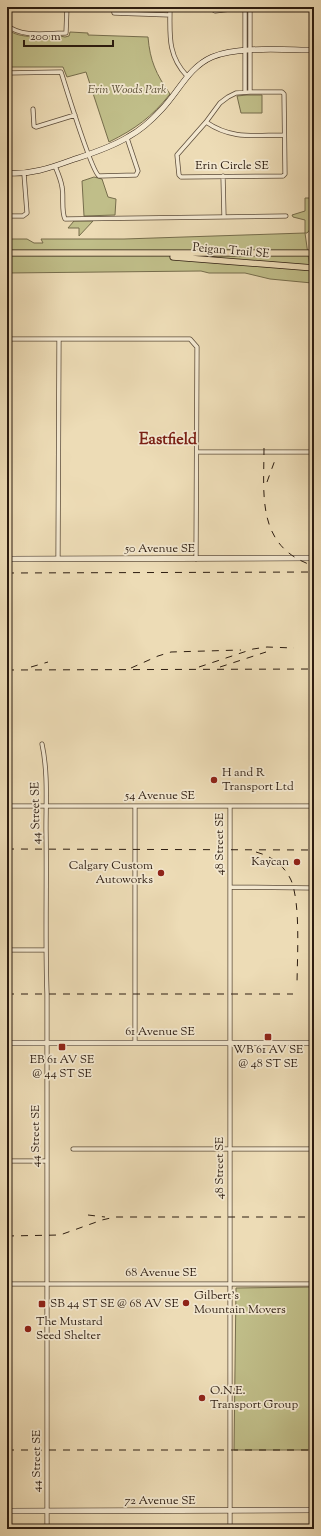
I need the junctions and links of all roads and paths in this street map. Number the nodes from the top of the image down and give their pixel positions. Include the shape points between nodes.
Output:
1 (67, 7) edge
2 (113, 7) edge
3 (170, 7) edge
4 (212, 7) edge
5 (284, 7) edge
6 (245, 9) junction
7 (250, 9) junction
8 (170, 15) junction
9 (7, 25) edge
10 (314, 50) edge
11 (248, 51) junction
12 (7, 73) edge
13 (188, 76) junction
14 (248, 92) junction
15 (33, 109) dead end
16 (75, 115) junction
17 (206, 122) junction
18 (284, 136) junction
19 (127, 138) junction
20 (88, 155) junction
21 (55, 166) junction
22 (7, 173) edge
23 (24, 174) junction
24 (223, 176) junction
25 (7, 216) edge
26 (286, 216) dead end
27 (224, 217) junction
28 (7, 253) edge
29 (312, 253) edge
30 (147, 254) junction
31 (314, 268) edge
32 (7, 339) edge
33 (59, 339) junction
34 (197, 452) junction
35 (314, 452) edge
36 (58, 558) junction
37 (314, 558) edge
38 (7, 559) edge
39 (196, 559) junction
40 (42, 744) dead end
41 (7, 806) edge
42 (135, 806) junction
43 (230, 806) junction
44 (314, 806) edge
45 (46, 807) junction
46 (230, 887) junction
47 (314, 888) edge
48 (7, 950) edge
49 (45, 950) junction
50 (135, 1042) junction
51 (230, 1042) junction
52 (7, 1043) edge
53 (46, 1043) junction
54 (314, 1043) edge
55 (73, 1149) dead end
56 (230, 1149) junction
57 (314, 1149) edge
58 (7, 1161) edge
59 (46, 1161) junction
60 (46, 1283) junction
61 (7, 1284) edge
62 (230, 1284) junction
63 (314, 1284) edge
64 (230, 1510) junction
65 (314, 1510) edge
66 (7, 1511) edge
67 (47, 1511) junction
68 (47, 1529) edge
69 (230, 1529) edge

1 - 9 street via 66,33 23,33
2 - 8 street via 114,13
3 - 8 street
4 - 6 street via 215,11
5 - 7 street
6 - 7 street
6 - 11 street
7 - 11 street
8 - 13 street via 174,56 179,67
10 - 11 street
11 - 13 street via 234,51 211,58 201,63
11 - 14 street
12 - 16 street via 61,72
13 - 19 street via 163,107 143,127
14 - 17 street, Erin Circle SE via 228,97 220,103
14 - 18 street, Erin Circle SE via 284,94
15 - 16 street via 36,127
16 - 20 street
17 - 18 street via 231,134
17 - 24 street, Erin Circle SE via 177,155 179,175
18 - 24 street, Erin Circle SE via 283,176
19 - 20 street
19 - 20 street via 138,171 136,175 99,176
20 - 21 street
21 - 23 street
21 - 27 street via 62,186 65,219
22 - 23 street
23 - 25 street via 26,212 23,216
24 - 27 street
26 - 27 street
28 - 30 main road, Peigan Trail SE
29 - 30 main road, Peigan Trail SE
30 - 31 main road, Peigan Trail SE
32 - 33 street
33 - 34 street via 190,339 197,347
33 - 36 street
34 - 35 street
34 - 39 street
36 - 38 street, 50 Avenue SE
36 - 39 street, 50 Avenue SE
37 - 39 street, 50 Avenue SE
40 - 45 street, 44 Street SE via 46,762
41 - 45 street, 54 Avenue SE
42 - 43 street, 54 Avenue SE
42 - 45 street, 54 Avenue SE
42 - 50 street
43 - 44 street, 54 Avenue SE
43 - 46 street, 48 Street SE
45 - 49 street, 44 Street SE
46 - 47 street
46 - 51 street, 48 Street SE
48 - 49 street
49 - 53 street, 44 Street SE
50 - 51 street, 61 Avenue SE
50 - 53 street, 61 Avenue SE
51 - 54 street, 61 Avenue SE
51 - 56 street, 48 Street SE
52 - 53 street, 61 Avenue SE
53 - 59 street, 44 Street SE
55 - 56 street
56 - 57 street
56 - 62 street, 48 Street SE
58 - 59 street
59 - 60 street, 44 Street SE
60 - 61 street, 68 Avenue SE
60 - 62 street, 68 Avenue SE
60 - 67 street, 44 Street SE
62 - 63 street, 68 Avenue SE
62 - 64 street, 48 Street SE
64 - 65 street, 72 Avenue SE
64 - 67 street, 72 Avenue SE
64 - 69 street, 48 Street SE
66 - 67 street, 72 Avenue SE
67 - 68 street, 44 Street SE

